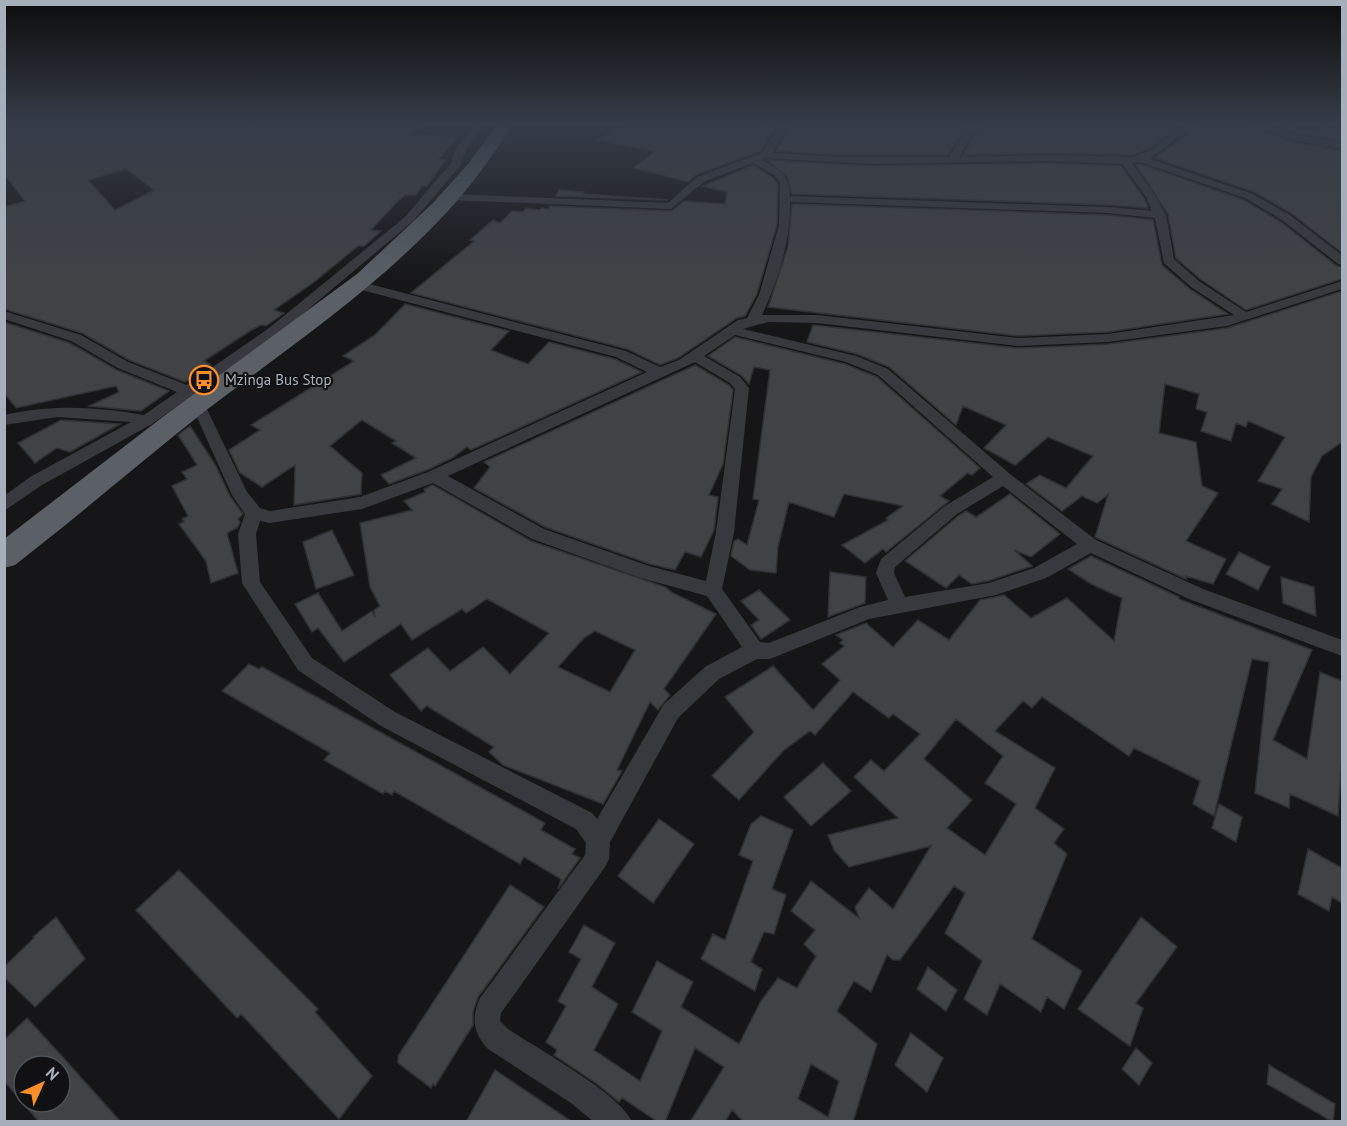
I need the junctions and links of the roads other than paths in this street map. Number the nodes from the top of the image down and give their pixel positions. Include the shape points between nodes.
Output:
1 (444, 178) edge
2 (468, 178) edge
3 (705, 178) edge
4 (782, 178) edge
5 (1137, 178) edge
6 (1195, 178) edge
7 (452, 197) junction
8 (785, 199) junction
9 (1160, 216) junction
10 (1342, 261) edge
11 (358, 285) junction
12 (1342, 285) edge
13 (4, 315) edge
14 (1244, 316) junction
15 (753, 320) junction
16 (732, 330) junction
17 (694, 356) junction
18 (661, 373) junction
19 (193, 398) junction
20 (4, 420) edge
21 (147, 420) junction
22 (434, 476) junction
23 (1004, 478) junction
24 (4, 505) edge
25 (254, 513) junction
26 (1090, 545) junction
27 (4, 556) edge
28 (713, 590) junction
29 (900, 606) junction
30 (1342, 648) edge
31 (755, 650) junction
32 (598, 840) junction
33 (618, 1122) edge

1 - 19 street via 409,219
2 - 7 highway
3 - 7 street via 671,206
4 - 8 street
5 - 9 street
6 - 10 street via 1265,204 1299,225
7 - 11 highway via 417,234
8 - 9 street via 1108,210
8 - 15 street via 785,225 765,295
9 - 14 street via 1168,260 1195,284
11 - 18 street via 621,354
11 - 19 highway via 301,330
12 - 14 street
13 - 19 street via 76,338
14 - 15 street via 1227,322 1108,338 1019,342 817,319
15 - 16 street
16 - 17 street
16 - 23 street via 851,359 882,372
17 - 18 street
17 - 28 street via 742,388 725,532
18 - 22 street
19 - 21 street
19 - 25 street via 240,495
19 - 27 highway
20 - 21 street via 59,411
21 - 24 street via 36,481
22 - 25 street via 362,503 270,517
22 - 28 street via 538,534 647,573
23 - 26 street
23 - 29 street via 951,510 887,564 885,573
25 - 32 street via 247,534 251,583 305,664 388,719 584,821
26 - 29 street via 1040,573 988,590
26 - 30 street via 1196,594
28 - 31 street
29 - 31 street via 867,612 770,651
31 - 32 street via 712,674 671,711
32 - 33 street via 597,859 489,1007 485,1019 487,1028 498,1040 581,1093

